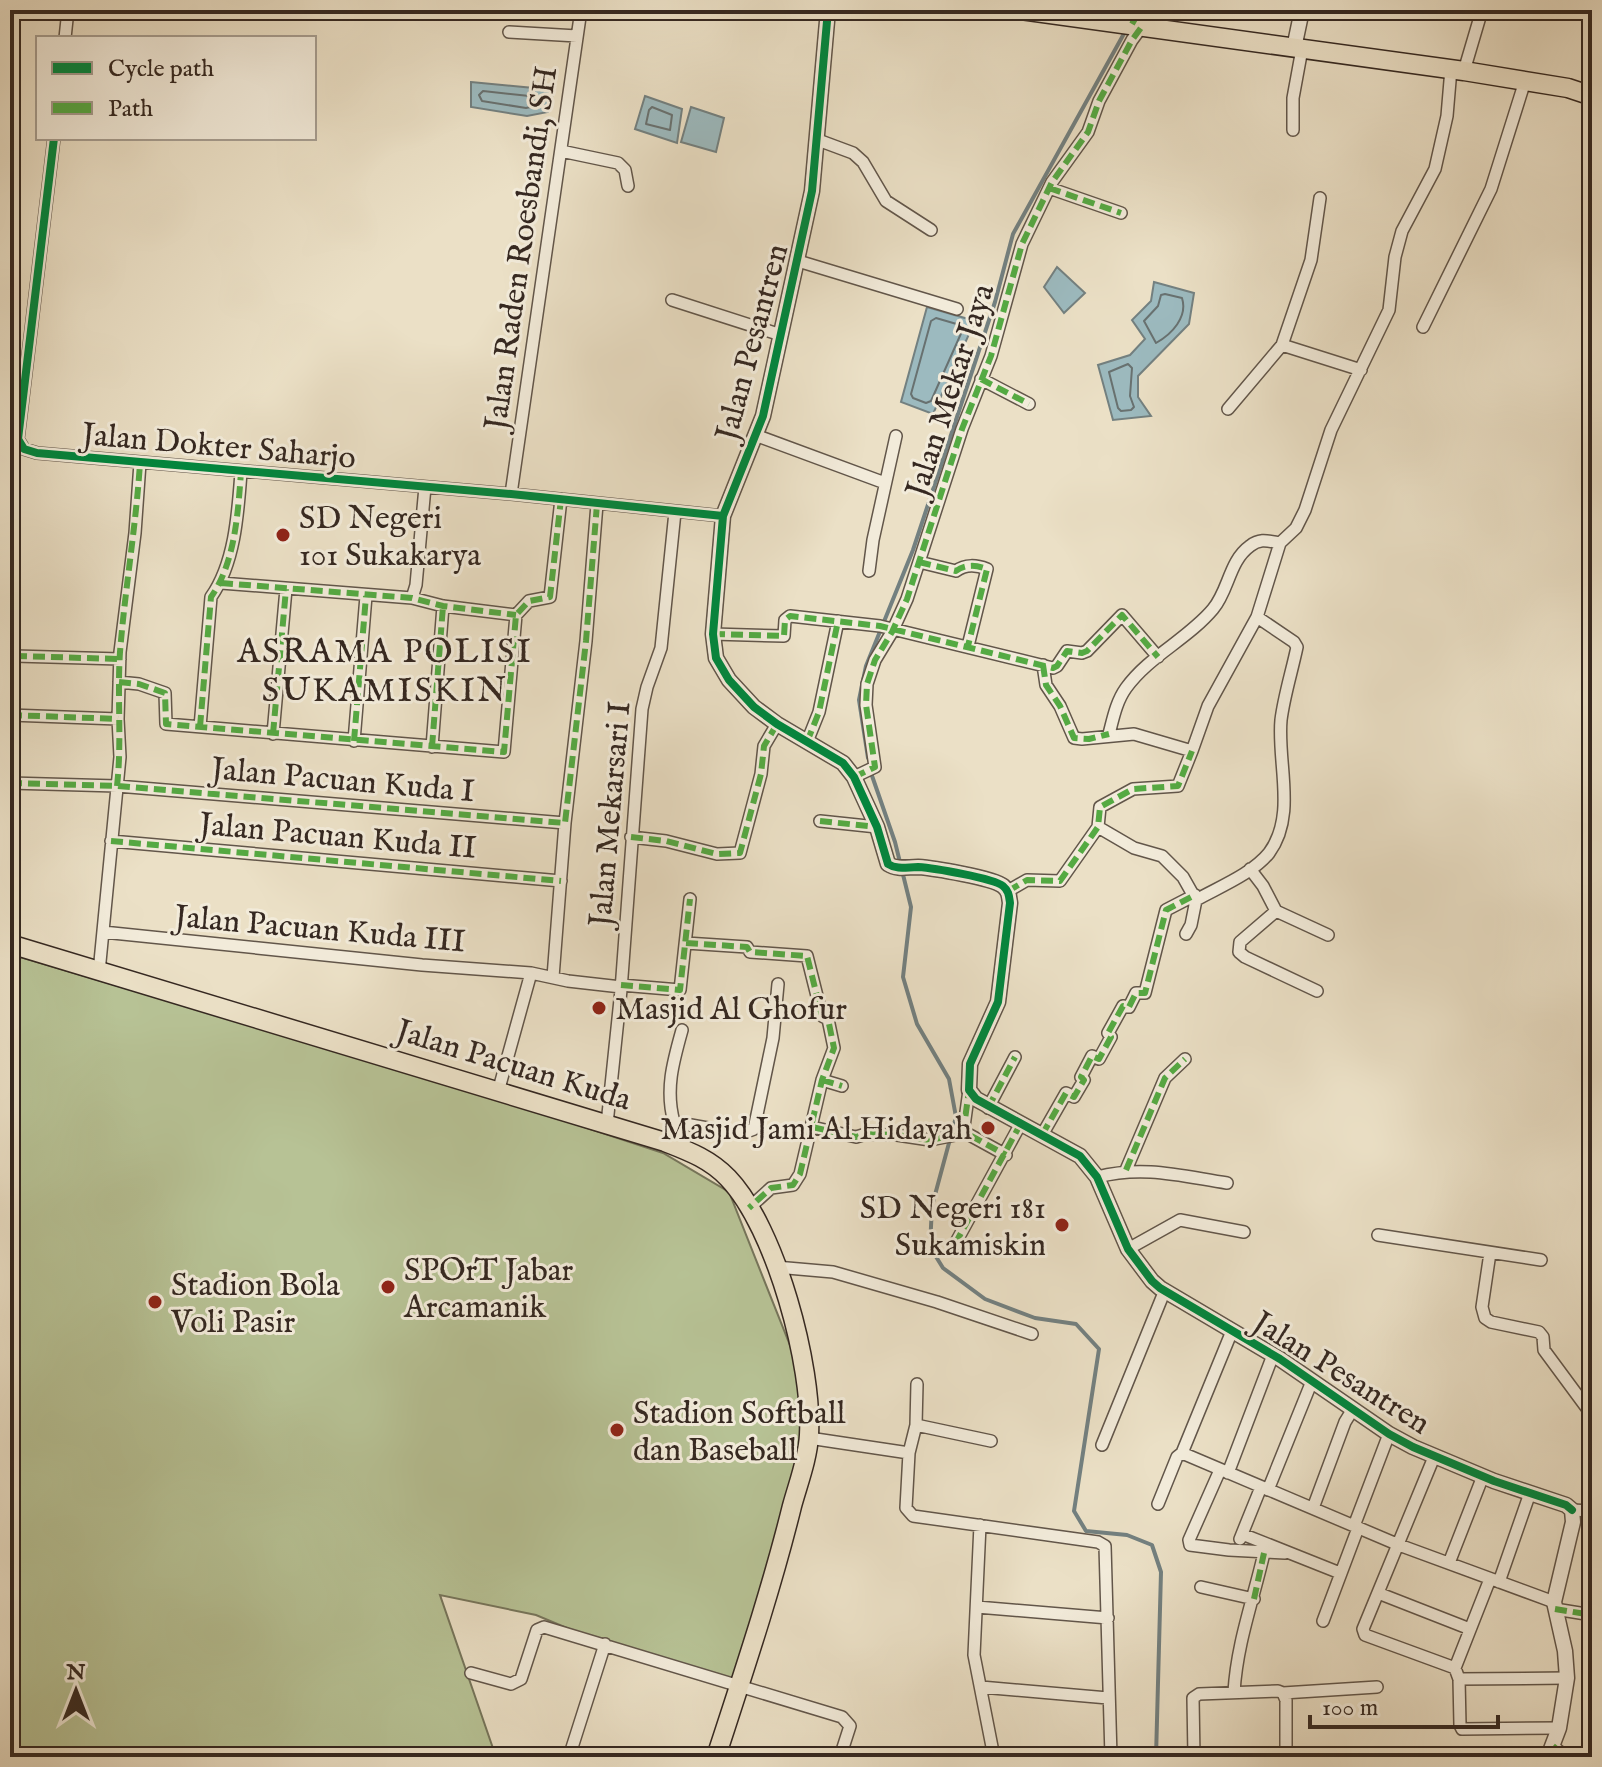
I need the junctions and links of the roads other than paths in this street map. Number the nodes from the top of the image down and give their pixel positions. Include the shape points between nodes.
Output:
1 (68, 10) edge
2 (581, 10) edge
3 (828, 10) edge
4 (1021, 10) edge
5 (1302, 10) edge
6 (1482, 10) edge
7 (1129, 20) edge
8 (509, 32) dead end
9 (65, 36) edge
10 (577, 36) junction
11 (1298, 48) junction
12 (1458, 70) junction
13 (1525, 81) junction
14 (1592, 96) edge
15 (1293, 130) dead end
16 (54, 140) edge
17 (818, 140) junction
18 (561, 151) junction
19 (628, 186) dead end
20 (1049, 188) junction
21 (1320, 198) dead end
22 (1121, 213) dead end
23 (931, 230) dead end
24 (798, 261) junction
25 (672, 300) dead end
26 (957, 309) dead end
27 (1423, 327) dead end
28 (781, 335) junction
29 (1282, 345) junction
30 (1361, 370) junction
31 (981, 379) junction
32 (1029, 404) dead end
33 (1228, 409) dead end
34 (755, 435) junction
35 (896, 436) dead end
36 (140, 463) junction
37 (241, 472) junction
38 (885, 483) junction
39 (425, 487) junction
40 (511, 494) junction
41 (561, 499) junction
42 (597, 504) junction
43 (675, 512) junction
44 (723, 516) junction
45 (1280, 543) junction
46 (919, 562) junction
47 (869, 571) dead end
48 (221, 583) junction
49 (286, 589) junction
50 (366, 596) junction
51 (412, 598) junction
52 (443, 606) junction
53 (516, 615) junction
54 (1257, 617) junction
55 (838, 621) junction
56 (888, 627) junction
57 (713, 634) junction
58 (968, 646) junction
59 (15, 656) dead end
60 (1158, 657) junction
61 (120, 659) junction
62 (1043, 665) junction
63 (119, 682) junction
64 (10, 715) edge
65 (118, 719) junction
66 (777, 724) junction
67 (200, 727) junction
68 (273, 734) junction
69 (1109, 734) junction
70 (354, 741) junction
71 (807, 742) junction
72 (432, 747) junction
73 (1192, 751) junction
74 (864, 772) junction
75 (10, 783) edge
76 (117, 786) junction
77 (820, 821) dead end
78 (565, 823) junction
79 (877, 827) junction
80 (1098, 827) junction
81 (631, 837) junction
82 (111, 841) junction
83 (1250, 869) junction
84 (561, 881) junction
85 (1008, 891) junction
86 (1196, 897) junction
87 (690, 899) dead end
88 (1276, 911) junction
89 (103, 932) junction
90 (1186, 934) dead end
91 (1328, 935) dead end
92 (686, 943) junction
93 (10, 944) edge
94 (99, 972) junction
95 (531, 973) junction
96 (553, 977) junction
97 (778, 984) dead end
98 (621, 986) junction
99 (1317, 991) dead end
100 (682, 1030) dead end
101 (1015, 1057) dead end
102 (1185, 1059) dead end
103 (822, 1080) junction
104 (842, 1086) dead end
105 (969, 1090) junction
106 (498, 1092) junction
107 (988, 1108) junction
108 (607, 1119) junction
109 (674, 1122) junction
110 (1020, 1125) junction
111 (812, 1127) junction
112 (960, 1134) junction
113 (1042, 1135) junction
114 (665, 1142) junction
115 (1006, 1155) junction
116 (1126, 1170) junction
117 (1097, 1177) junction
118 (1227, 1183) dead end
119 (749, 1208) junction
120 (1244, 1232) dead end
121 (1378, 1235) dead end
122 (955, 1244) dead end
123 (1128, 1249) junction
124 (1490, 1253) junction
125 (1541, 1260) dead end
126 (776, 1267) junction
127 (1165, 1290) junction
128 (1032, 1334) dead end
129 (1230, 1335) junction
130 (1273, 1355) junction
131 (1312, 1381) junction
132 (917, 1384) dead end
133 (1353, 1409) junction
134 (1592, 1415) edge
135 (916, 1425) junction
136 (1389, 1434) junction
137 (809, 1438) junction
138 (991, 1441) dead end
139 (1102, 1445) dead end
140 (909, 1453) junction
141 (1182, 1453) junction
142 (1434, 1457) junction
143 (1224, 1471) junction
144 (1483, 1476) junction
145 (1264, 1488) junction
146 (1530, 1493) junction
147 (1158, 1504) dead end
148 (1313, 1508) junction
149 (1572, 1510) junction
150 (1592, 1511) edge
151 (980, 1525) junction
152 (1356, 1527) junction
153 (1242, 1534) junction
154 (1399, 1545) junction
155 (1236, 1551) junction
156 (1264, 1553) junction
157 (1285, 1553) junction
158 (1449, 1563) junction
159 (1340, 1573) junction
160 (1495, 1581) junction
161 (1201, 1587) dead end
162 (1378, 1593) junction
163 (1254, 1599) junction
164 (1554, 1606) junction
165 (977, 1607) junction
166 (1592, 1615) edge
167 (1108, 1618) junction
168 (1323, 1621) dead end
169 (1470, 1629) junction
170 (605, 1644) junction
171 (471, 1673) dead end
172 (1457, 1673) junction
173 (1567, 1678) junction
174 (739, 1686) junction
175 (981, 1687) junction
176 (1377, 1687) dead end
177 (1234, 1692) junction
178 (1283, 1693) junction
179 (1108, 1698) junction
180 (1559, 1728) junction
181 (1550, 1751) edge
182 (569, 1757) edge
183 (716, 1757) edge
184 (840, 1757) edge
185 (994, 1757) edge
186 (1111, 1757) edge
187 (1194, 1757) edge
188 (1286, 1757) edge
189 (1566, 1757) edge

1 - 9 street
2 - 10 street, Jalan Raden Roesbandi, SH
3 - 17 street, Jalan Pesantren
4 - 7 main road
5 - 11 street
6 - 12 street
7 - 11 main road
7 - 20 street, Jalan Mekar Jaya via 1132,40 1088,132
8 - 10 street
10 - 18 street, Jalan Raden Roesbandi, SH
11 - 12 main road
11 - 15 street
12 - 13 main road
12 - 30 street via 1435,169 1402,231 1389,310
13 - 14 main road
13 - 27 street via 1491,189
16 - 36 street, Jalan Dokter Saharjo via 18,439 24,449 37,453
17 - 23 street via 853,153 886,201
17 - 24 street, Jalan Pesantren
18 - 19 street via 618,163
18 - 40 street, Jalan Raden Roesbandi, SH
20 - 22 street
20 - 31 street, Jalan Mekar Jaya via 1022,244
21 - 29 street via 1311,260
24 - 26 street
24 - 28 street, Jalan Pesantren
25 - 28 street
28 - 34 street, Jalan Pesantren
29 - 30 street
29 - 33 street
30 - 45 street via 1331,430 1305,510
31 - 32 street
31 - 46 street, Jalan Mekar Jaya
34 - 38 street
34 - 44 street, Jalan Pesantren
35 - 38 street
36 - 37 street, Jalan Dokter Saharjo
36 - 61 street
37 - 39 street, Jalan Dokter Saharjo
37 - 48 street via 230,557
38 - 47 street
39 - 40 street, Jalan Dokter Saharjo
39 - 51 street
40 - 41 street, Jalan Dokter Saharjo
41 - 42 street, Jalan Dokter Saharjo
41 - 53 street via 550,597 529,601
42 - 43 street, Jalan Dokter Saharjo
42 - 78 street
43 - 44 street, Jalan Dokter Saharjo
43 - 81 street, Jalan Mekarsari I via 661,648 642,709
44 - 57 street, Jalan Pesantren
45 - 54 street
45 - 60 street via 1261,540 1239,556 1216,605
46 - 56 street, Jalan Mekar Jaya
46 - 58 street via 956,571 970,566 987,569
48 - 49 street
48 - 67 street via 211,597
49 - 50 street
49 - 68 street
50 - 51 street
50 - 70 street
51 - 52 street
52 - 53 street
52 - 72 street
53 - 72 street via 504,752
54 - 73 street via 1208,706
54 - 83 street via 1297,647 1281,721 1281,831 1268,854
55 - 56 street
55 - 57 street via 790,616 784,636
55 - 71 street via 819,712
56 - 58 street
56 - 74 street, Jalan Mekar Jaya via 867,684 875,767
57 - 66 street, Jalan Pesantren via 716,658 729,680
58 - 62 street
59 - 61 street
60 - 62 street via 1122,615 1087,651 1067,651 1055,668
60 - 69 street via 1125,689
61 - 63 street
62 - 69 street via 1046,685 1074,738
63 - 65 street
63 - 67 street via 165,693 166,724
64 - 65 street
65 - 76 street
66 - 71 street, Jalan Pesantren
66 - 81 street via 764,746 740,853 717,854
67 - 68 street
68 - 70 street
69 - 73 street via 1134,734
70 - 72 street
71 - 74 street, Jalan Pesantren
73 - 80 street via 1178,786 1120,794 1100,807
74 - 79 street, Jalan Pesantren
75 - 76 street, Jalan Pacuan Kuda I
76 - 78 street, Jalan Pacuan Kuda I
76 - 82 street
77 - 79 street
78 - 84 street
79 - 85 street, Jalan Pesantren via 888,864 894,868 919,867 1001,884
80 - 85 street via 1060,881 1027,880
80 - 86 street via 1134,848 1162,856
81 - 98 street, Jalan Mekarsari I
82 - 84 street, Jalan Pacuan Kuda II
82 - 89 street
83 - 86 street
83 - 88 street
84 - 96 street
85 - 105 street via 998,1002 970,1064
86 - 90 street
86 - 113 street via 1166,910 1145,993 1136,993 1129,1007 1123,1006 1099,1059 1092,1056 1074,1097 1066,1093
87 - 92 street
88 - 91 street
88 - 99 street via 1240,942 1239,952
89 - 94 street
89 - 95 street, Jalan Pacuan Kuda III
92 - 98 street, Jalan Pacuan Kuda III via 680,990
92 - 103 street via 807,956 834,1044
93 - 94 main road, Jalan Pacuan Kuda
94 - 106 main road, Jalan Pacuan Kuda
95 - 96 street, Jalan Pacuan Kuda III
95 - 106 street
96 - 98 street, Jalan Pacuan Kuda III
97 - 109 street via 754,1129 741,1134
98 - 108 street, Jalan Mekarsari I
100 - 109 street via 668,1102
101 - 107 street
102 - 116 street via 1165,1078
103 - 104 street
103 - 111 street
105 - 107 street, Jalan Pesantren
105 - 112 street
106 - 108 main road, Jalan Pacuan Kuda
107 - 110 street, Jalan Pesantren
108 - 114 main road, Jalan Pacuan Kuda
109 - 114 street
110 - 113 street, Jalan Pesantren
110 - 115 street
111 - 112 street via 856,1137 930,1140
111 - 119 street via 798,1180 771,1188
112 - 115 street
113 - 117 street, Jalan Pesantren via 1080,1156
114 - 119 main road, Jalan Pacuan Kuda via 701,1156 729,1178
115 - 122 street
116 - 117 street
116 - 118 street
117 - 123 street, Jalan Pesantren
119 - 126 main road, Jalan Pacuan Kuda
120 - 123 street via 1180,1220
121 - 124 street
123 - 127 street, Jalan Pesantren
124 - 125 street
124 - 134 street via 1485,1318 1539,1332 1544,1350
126 - 128 street via 833,1272
126 - 137 main road, Jalan Pacuan Kuda via 799,1345
127 - 129 street, Jalan Pesantren
127 - 139 street
129 - 130 street, Jalan Pesantren
129 - 141 street
130 - 131 street, Jalan Pesantren
130 - 143 street
131 - 133 street, Jalan Pesantren
131 - 145 street
132 - 135 street
133 - 136 street, Jalan Pesantren
133 - 148 street
135 - 138 street
135 - 140 street
136 - 142 street, Jalan Pesantren
136 - 152 street
137 - 140 street
137 - 174 main road, Jalan Pacuan Kuda
140 - 151 street via 908,1512
141 - 143 street
141 - 147 street
142 - 144 street, Jalan Pesantren
142 - 154 street
143 - 145 street
143 - 155 street via 1189,1543
144 - 146 street, Jalan Pesantren
144 - 158 street
145 - 148 street
145 - 153 street
146 - 149 street, Jalan Pesantren
146 - 160 street
148 - 152 street
149 - 150 street
149 - 164 street
151 - 165 street
151 - 167 street via 1105,1546
152 - 154 street
152 - 159 street
153 - 155 street
153 - 157 street
154 - 158 street
154 - 162 street
155 - 156 street
156 - 157 street
156 - 163 street
157 - 159 street
158 - 160 street
159 - 168 street
160 - 164 street
160 - 169 street
161 - 163 street
162 - 169 street
162 - 172 street via 1365,1635
163 - 177 street via 1242,1631
164 - 166 street
164 - 173 street
165 - 167 street
165 - 175 street via 974,1655
167 - 179 street
169 - 172 street
170 - 171 street via 544,1627 537,1630 516,1683
170 - 174 street
170 - 182 street
172 - 173 street
172 - 180 street via 1462,1729
173 - 180 street
174 - 183 main road, Jalan Pacuan Kuda
174 - 184 street via 847,1720 850,1726
175 - 179 street
175 - 185 street
176 - 178 street
177 - 178 street
177 - 187 street via 1193,1698
178 - 188 street
179 - 186 street
180 - 181 street
181 - 189 street

